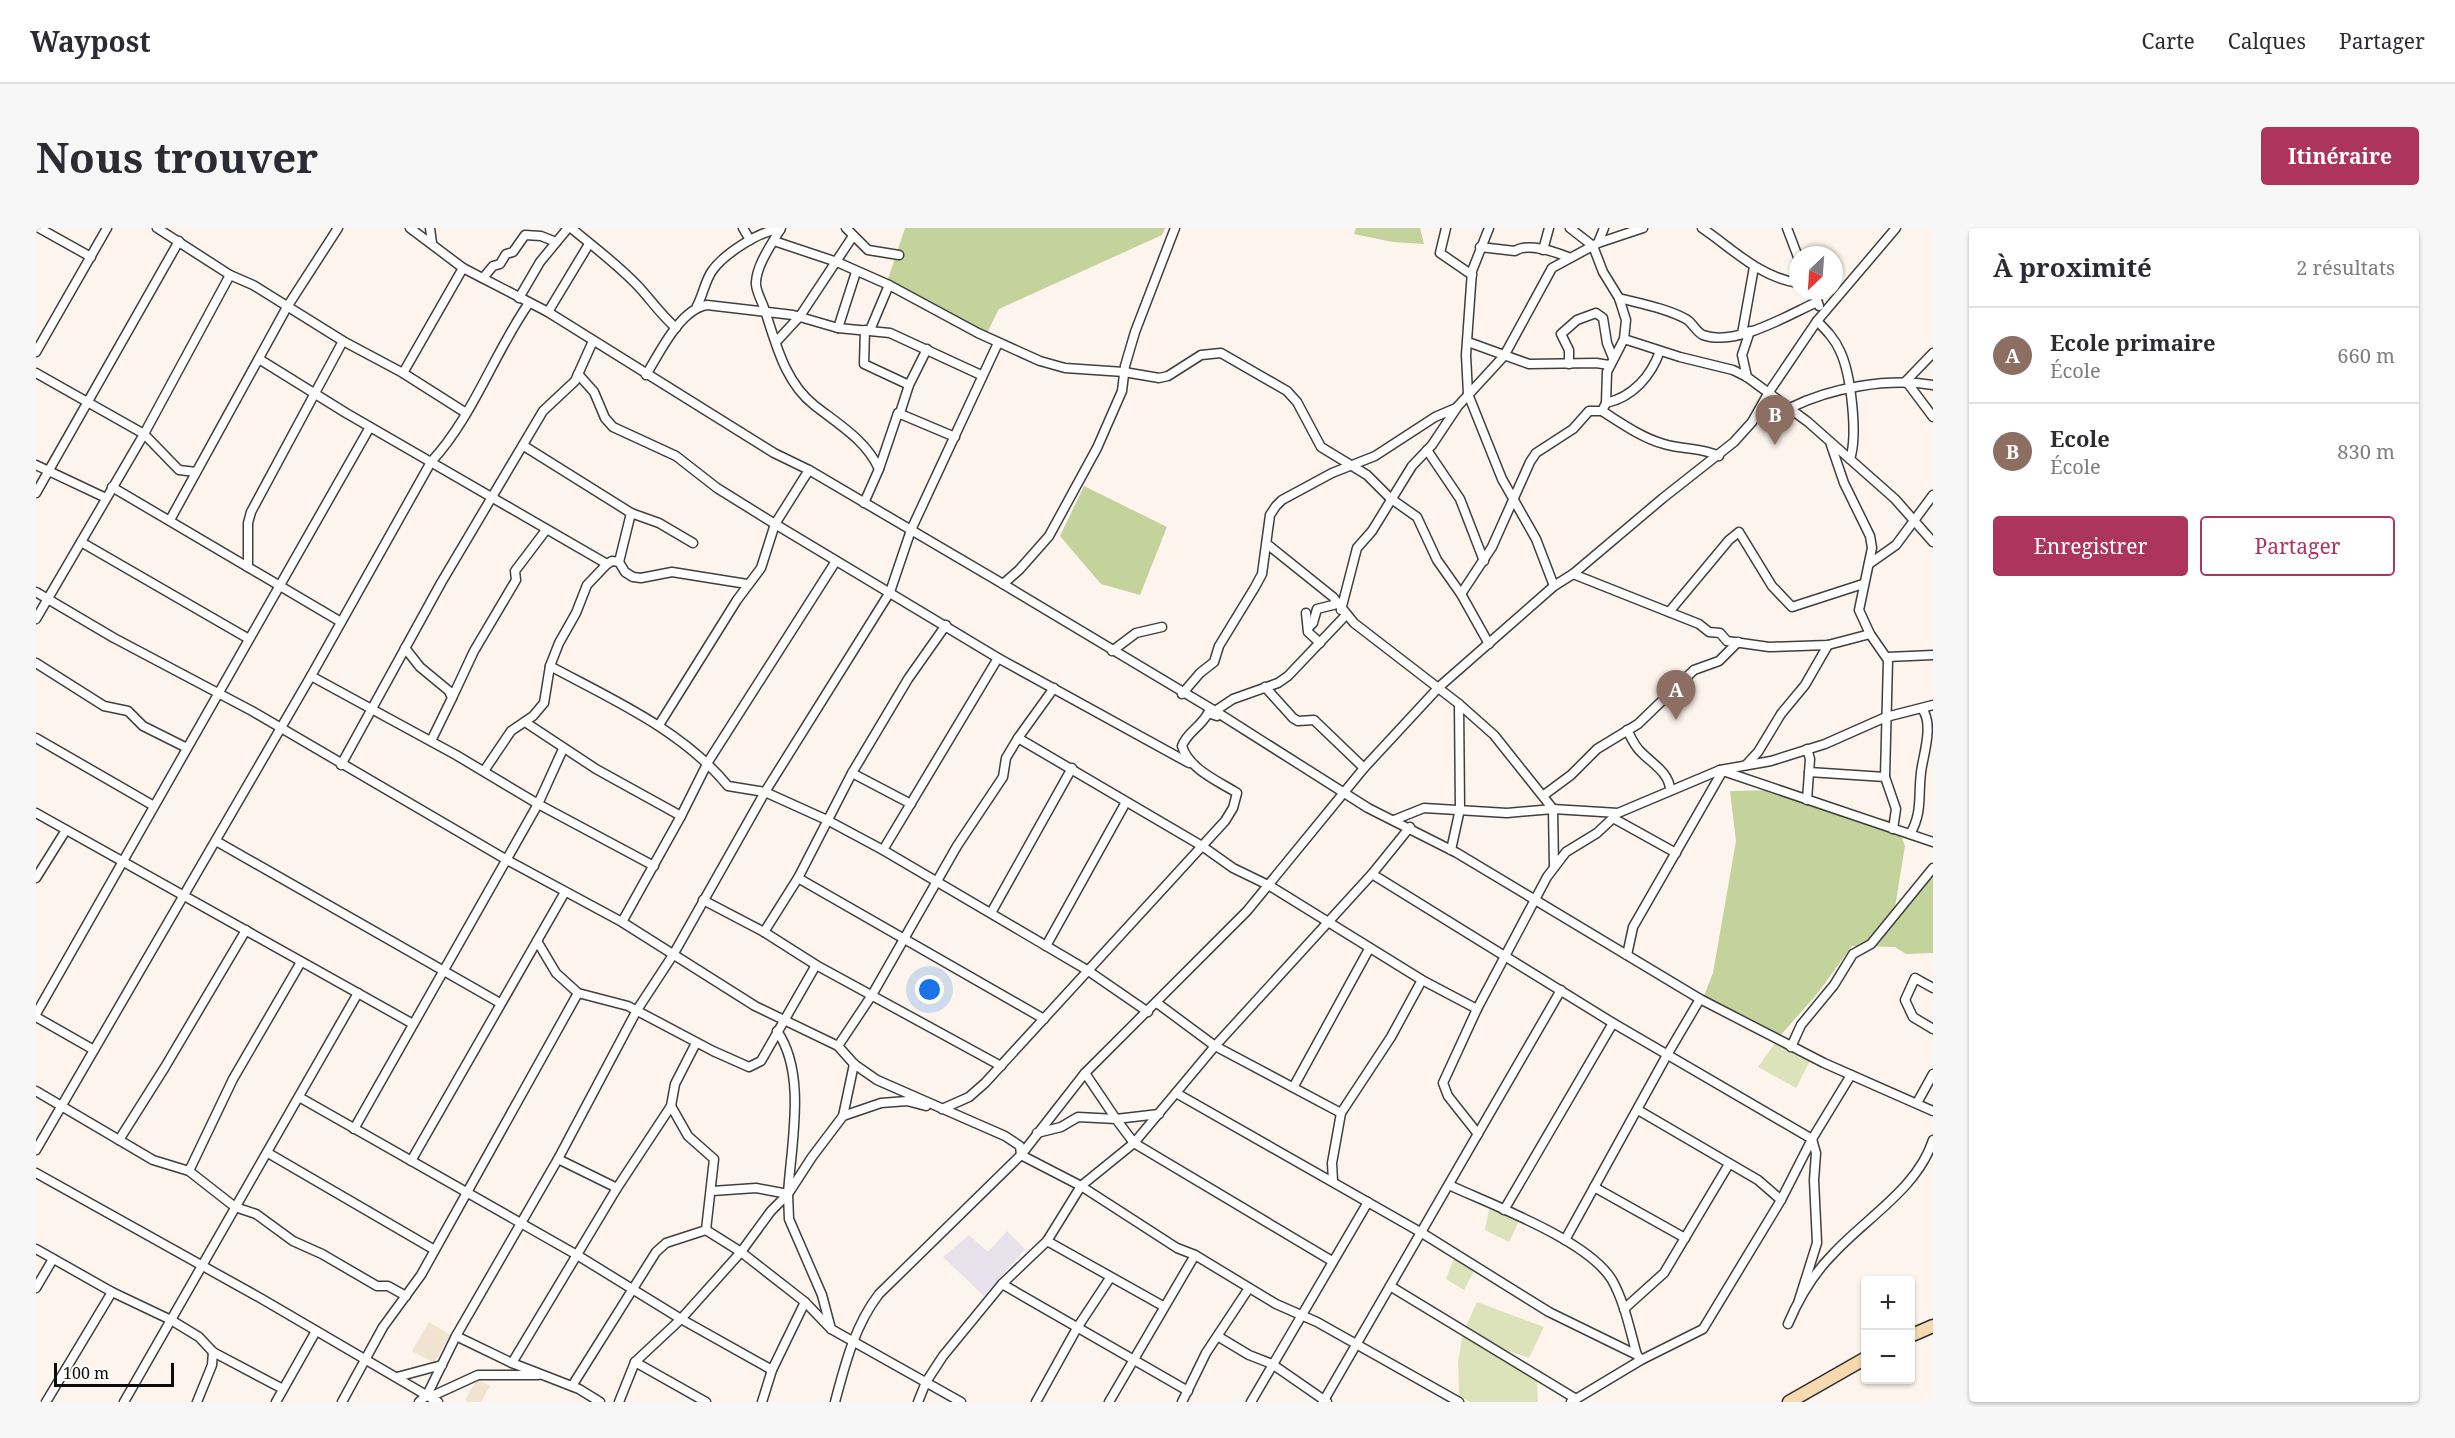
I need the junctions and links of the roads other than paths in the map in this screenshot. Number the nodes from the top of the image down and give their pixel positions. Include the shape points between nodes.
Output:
1 (39, 228) edge
2 (107, 228) edge
3 (157, 228) edge
4 (338, 228) edge
5 (410, 228) edge
6 (430, 228) edge
7 (569, 228) edge
8 (743, 228) edge
9 (846, 228) edge
10 (1175, 228) edge
11 (1446, 228) edge
12 (1478, 228) edge
13 (1550, 228) edge
14 (1570, 228) edge
15 (1604, 228) edge
16 (1643, 228) edge
17 (1702, 228) edge
18 (1787, 228) edge
19 (1896, 228) edge
20 (780, 229) edge
21 (1488, 231) edge
22 (853, 236) junction
23 (750, 240) junction
24 (774, 241) junction
25 (179, 242) junction
26 (556, 242) junction
27 (432, 243) junction
28 (589, 244) junction
29 (1596, 245) junction
30 (1794, 246) edge
31 (1480, 247) junction
32 (1543, 250) junction
33 (899, 255) dead end
34 (91, 257) junction
35 (1568, 257) junction
36 (837, 262) junction
37 (1754, 267) junction
38 (464, 268) junction
39 (856, 273) junction
40 (230, 275) junction
41 (1472, 275) junction
42 (483, 278) junction
43 (1789, 281) edge
44 (889, 285) junction
45 (519, 297) junction
46 (1619, 298) junction
47 (1817, 302) joint
48 (530, 303) junction
49 (697, 306) junction
50 (287, 308) junction
51 (548, 312) junction
52 (765, 312) junction
53 (800, 316) junction
54 (1820, 317) junction
55 (676, 328) junction
56 (838, 328) junction
57 (867, 330) junction
58 (1746, 333) junction
59 (1624, 339) junction
60 (343, 341) junction
61 (593, 341) junction
62 (776, 342) junction
63 (1468, 342) junction
64 (998, 343) junction
65 (927, 349) junction
66 (1660, 351) junction
67 (36, 352) edge
68 (1933, 353) edge
69 (1504, 356) junction
70 (259, 359) junction
71 (1611, 362) junction
72 (1569, 364) junction
73 (1124, 372) junction
74 (36, 373) edge
75 (403, 373) junction
76 (578, 374) junction
77 (646, 375) junction
78 (981, 375) junction
79 (1747, 377) junction
80 (1906, 381) junction
81 (909, 385) junction
82 (1933, 385) edge
83 (1848, 390) junction
84 (1769, 392) junction
85 (314, 393) junction
86 (1468, 394) junction
87 (89, 402) junction
88 (1604, 407) junction
89 (1456, 408) junction
90 (1790, 408) junction
91 (465, 413) junction
92 (900, 413) junction
93 (1933, 417) edge
94 (370, 427) junction
95 (144, 434) junction
96 (955, 437) junction
97 (1831, 444) junction
98 (524, 446) junction
99 (1427, 450) junction
100 (1719, 456) junction
101 (1850, 459) junction
102 (431, 462) junction
103 (36, 465) edge
104 (1353, 466) junction
105 (879, 469) junction
106 (809, 470) junction
107 (49, 471) junction
108 (196, 472) junction
109 (112, 487) junction
110 (36, 493) edge
111 (1933, 495) edge
112 (106, 498) junction
113 (1390, 498) junction
114 (1513, 498) junction
115 (492, 499) junction
116 (864, 503) junction
117 (631, 513) junction
118 (170, 520) junction
119 (1915, 520) junction
120 (775, 525) junction
121 (546, 530) junction
122 (911, 530) junction
123 (81, 542) junction
124 (1933, 542) edge
125 (693, 543) dead end
126 (1267, 544) junction
127 (836, 561) junction
128 (1484, 561) junction
129 (619, 562) junction
130 (607, 564) junction
131 (1869, 564) junction
132 (248, 567) junction
133 (1573, 574) junction
134 (747, 584) junction
135 (1003, 584) junction
136 (1863, 584) junction
137 (1554, 586) junction
138 (279, 587) junction
139 (36, 592) edge
140 (890, 592) junction
141 (1461, 594) junction
142 (47, 598) junction
143 (1341, 610) junction
144 (1670, 612) junction
145 (1306, 613) dead end
146 (36, 619) edge
147 (340, 622) junction
148 (946, 625) junction
149 (1162, 627) dead end
150 (1308, 628) junction
151 (1870, 634) junction
152 (249, 639) junction
153 (1738, 642) junction
154 (1320, 643) junction
155 (1489, 644) junction
156 (1828, 645) junction
157 (405, 648) junction
158 (1112, 651) junction
159 (1933, 655) edge
160 (1887, 657) junction
161 (998, 658) junction
162 (36, 663) edge
163 (550, 666) junction
164 (311, 676) junction
165 (1265, 687) junction
166 (1438, 687) junction
167 (1054, 688) junction
168 (220, 693) junction
169 (1182, 694) junction
170 (452, 698) junction
171 (1459, 704) junction
172 (1933, 705) edge
173 (371, 709) junction
174 (1922, 709) junction
175 (1215, 711) junction
176 (1886, 717) junction
177 (1229, 721) junction
178 (525, 722) junction
179 (659, 726) junction
180 (280, 730) junction
181 (1627, 730) junction
182 (36, 738) edge
183 (1018, 738) junction
184 (431, 741) junction
185 (187, 748) junction
186 (563, 748) junction
187 (1807, 749) junction
188 (708, 762) junction
189 (341, 765) junction
190 (1746, 766) junction
191 (1072, 768) junction
192 (1197, 768) junction
193 (1364, 768) junction
194 (484, 771) junction
195 (1721, 771) junction
196 (852, 772) junction
197 (1809, 772) junction
198 (1885, 777) junction
199 (1670, 789) junction
200 (765, 792) junction
201 (1344, 793) junction
202 (1544, 795) junction
203 (1807, 800) junction
204 (1126, 802) junction
205 (538, 804) junction
206 (911, 804) junction
207 (154, 806) junction
208 (1460, 809) junction
209 (1553, 809) junction
210 (36, 813) edge
211 (1615, 815) junction
212 (681, 816) junction
213 (827, 820) junction
214 (1394, 820) junction
215 (1410, 827) junction
216 (1893, 829) junction
217 (66, 830) junction
218 (1910, 834) junction
219 (216, 841) junction
220 (1933, 842) edge
221 (1202, 846) junction
222 (883, 850) junction
223 (1451, 850) junction
224 (1676, 853) junction
225 (507, 860) junction
226 (122, 861) junction
227 (654, 866) junction
228 (1554, 867) junction
229 (1933, 868) edge
230 (1372, 874) junction
231 (36, 878) edge
232 (798, 878) junction
233 (938, 882) junction
234 (1270, 886) junction
235 (565, 892) junction
236 (185, 895) junction
237 (703, 900) junction
238 (1534, 902) junction
239 (991, 913) junction
240 (621, 922) junction
241 (1329, 923) junction
242 (246, 930) junction
243 (764, 932) junction
244 (904, 939) junction
245 (537, 941) junction
246 (1046, 946) junction
247 (1369, 949) junction
248 (673, 955) junction
249 (1507, 956) junction
250 (1627, 956) junction
251 (301, 962) junction
252 (816, 965) junction
253 (445, 970) junction
254 (1087, 970) junction
255 (1422, 980) junction
256 (1933, 988) edge
257 (1561, 990) junction
258 (358, 993) junction
259 (578, 993) junction
260 (872, 995) junction
261 (1700, 999) junction
262 (500, 1003) junction
263 (1157, 1003) junction
264 (1476, 1009) junction
265 (637, 1011) junction
266 (1148, 1012) junction
267 (36, 1016) edge
268 (784, 1019) junction
269 (1044, 1019) junction
270 (1613, 1023) junction
271 (413, 1024) junction
272 (1933, 1029) edge
273 (777, 1031) junction
274 (696, 1043) junction
275 (838, 1046) junction
276 (1215, 1046) junction
277 (1791, 1047) junction
278 (94, 1050) junction
279 (1666, 1055) junction
280 (854, 1064) junction
281 (1000, 1066) junction
282 (1085, 1073) junction
283 (1933, 1074) edge
284 (1851, 1076) junction
285 (1294, 1086) junction
286 (36, 1091) edge
287 (1176, 1093) junction
288 (299, 1097) junction
289 (1917, 1103) junction
290 (61, 1106) junction
291 (671, 1106) junction
292 (944, 1110) junction
293 (1638, 1110) junction
294 (1933, 1111) edge
295 (1159, 1113) junction
296 (1341, 1113) junction
297 (843, 1116) junction
298 (1116, 1119) junction
299 (354, 1129) junction
300 (1037, 1132) junction
301 (1478, 1134) junction
302 (1812, 1139) junction
303 (119, 1140) junction
304 (1933, 1140) edge
305 (1134, 1143) junction
306 (36, 1150) edge
307 (268, 1153) junction
308 (1021, 1155) junction
309 (558, 1159) junction
310 (411, 1161) junction
311 (1729, 1164) junction
312 (189, 1171) junction
313 (36, 1173) edge
314 (1333, 1181) junction
315 (1449, 1185) junction
316 (1081, 1186) junction
317 (617, 1188) junction
318 (1594, 1188) junction
319 (712, 1191) junction
320 (465, 1193) junction
321 (788, 1194) junction
322 (1780, 1200) junction
323 (1368, 1202) junction
324 (234, 1207) junction
325 (1504, 1210) junction
326 (519, 1224) junction
327 (706, 1230) junction
328 (1422, 1233) junction
329 (1685, 1238) junction
330 (1047, 1240) junction
331 (1565, 1240) junction
332 (36, 1249) edge
333 (433, 1249) junction
334 (741, 1252) junction
335 (577, 1255) junction
336 (1195, 1255) junction
337 (53, 1259) junction
338 (1332, 1260) junction
339 (201, 1265) junction
340 (1110, 1278) junction
341 (1002, 1284) junction
342 (1390, 1286) junction
343 (36, 1288) edge
344 (1249, 1288) junction
345 (633, 1289) junction
346 (112, 1292) junction
347 (406, 1296) junction
348 (1799, 1300) junction
349 (805, 1302) junction
350 (1163, 1306) junction
351 (1623, 1309) junction
352 (1301, 1316) junction
353 (681, 1319) junction
354 (171, 1320) junction
355 (1788, 1323) dead end
356 (1933, 1326) edge
357 (1077, 1328) junction
358 (831, 1329) junction
359 (316, 1331) junction
360 (1915, 1334) edge
361 (456, 1336) junction
362 (1219, 1337) junction
363 (852, 1342) junction
364 (1356, 1344) junction
365 (213, 1352) junction
366 (365, 1358) junction
367 (1639, 1358) junction
368 (1133, 1359) junction
369 (1861, 1361) edge
370 (635, 1362) junction
371 (512, 1364) junction
372 (1272, 1364) junction
373 (442, 1365) junction
374 (772, 1370) junction
375 (541, 1374) junction
376 (398, 1377) junction
377 (926, 1382) junction
378 (572, 1386) junction
379 (283, 1389) junction
380 (1188, 1391) junction
381 (428, 1396) junction
382 (1325, 1401) edge
383 (1573, 1401) edge
384 (46, 1402) edge
385 (124, 1402) edge
386 (197, 1402) edge
387 (276, 1402) edge
388 (342, 1402) edge
389 (419, 1402) edge
390 (438, 1402) edge
391 (600, 1402) edge
392 (619, 1402) edge
393 (706, 1402) edge
394 (762, 1402) edge
395 (835, 1402) edge
396 (918, 1402) edge
397 (961, 1402) edge
398 (1036, 1402) edge
399 (1109, 1402) edge
400 (1182, 1402) edge
401 (1251, 1402) edge
402 (1459, 1402) edge
403 (1790, 1402) edge

1 - 34 street
2 - 34 street
3 - 25 street
4 - 50 street
5 - 27 street
6 - 27 street
7 - 26 street
7 - 28 street
8 - 23 street
9 - 22 street
10 - 73 street
11 - 41 street via 1440,253
12 - 21 street
13 - 32 street
14 - 29 street
15 - 29 street
16 - 29 street
17 - 37 street
18 - 30 street
19 - 54 street
20 - 23 street via 768,229
20 - 24 street
21 - 31 street
22 - 33 street via 868,250
22 - 36 street
23 - 49 street via 711,272
24 - 36 street
24 - 52 street via 756,282
25 - 40 street
25 - 87 street
26 - 42 street via 525,235 513,252 506,254
26 - 45 street
27 - 38 street
28 - 51 street
28 - 55 street via 604,252
29 - 35 street
29 - 46 street via 1603,272
31 - 32 street
31 - 41 street
32 - 35 street
34 - 67 street
35 - 69 street via 1544,279
36 - 39 street
36 - 53 street
37 - 43 street
37 - 58 street
38 - 42 street
38 - 75 street
39 - 44 street
39 - 56 street
40 - 50 street
40 - 95 street
41 - 63 street
42 - 45 street
44 - 57 street
44 - 64 street
45 - 48 street
46 - 58 street via 1688,320 1702,334
46 - 59 street via 1626,320
47 - 54 street
47 - 58 street via 1788,318
48 - 51 street
48 - 91 street via 498,351
49 - 52 street
49 - 55 street
50 - 60 street
50 - 70 street
51 - 61 street
52 - 53 street
52 - 62 street
53 - 56 street
53 - 62 street
54 - 83 street via 1842,355
54 - 84 street
55 - 77 street
56 - 57 street
57 - 65 street via 890,333
57 - 81 street via 864,364
58 - 79 street via 1742,355
59 - 66 street
59 - 71 street
60 - 75 street
60 - 85 street
61 - 76 street
61 - 77 street
62 - 105 street via 782,362 801,391 863,445
63 - 69 street
63 - 86 street
64 - 73 street via 1052,366
64 - 78 street
65 - 78 street
65 - 81 street
66 - 79 street
66 - 88 street via 1651,371 1630,393
68 - 80 street
69 - 72 street via 1529,364
69 - 86 street
70 - 85 street
70 - 108 street
71 - 72 street
71 - 72 street via 1603,318 1596,313 1577,320 1561,333 1569,350
71 - 88 street via 1605,380
73 - 104 street via 1164,377 1201,355 1228,355 1287,391 1297,402 1316,441
73 - 135 street via 1117,405 1056,526 1034,555
74 - 87 street
75 - 91 street
76 - 98 street via 543,411
76 - 120 street via 594,392 604,418 613,427 676,456
77 - 106 street
78 - 96 street
79 - 84 street
80 - 82 street
80 - 83 street
80 - 93 street
81 - 92 street
83 - 90 street
83 - 101 street via 1853,441
84 - 90 street
84 - 100 street via 1752,422
85 - 94 street
85 - 132 street via 249,517
86 - 89 street
86 - 114 street
87 - 95 street
87 - 107 street
88 - 100 street via 1649,439
88 - 114 street via 1589,411 1573,429 1536,453
89 - 99 street
89 - 104 street
90 - 97 street
91 - 102 street
92 - 96 street
92 - 105 street
94 - 102 street
94 - 138 street
95 - 108 street via 179,470
95 - 109 street
96 - 122 street
97 - 101 street
97 - 131 street via 1844,483 1870,537
98 - 115 street
98 - 117 street
99 - 113 street
99 - 128 street via 1460,499
100 - 133 street via 1662,498
101 - 119 street
102 - 115 street
102 - 147 street
103 - 107 street
104 - 113 street
104 - 126 street via 1282,500 1270,515
105 - 116 street
106 - 116 street
106 - 120 street
107 - 110 street
107 - 112 street
108 - 118 street
109 - 112 street
109 - 118 street
111 - 119 street
112 - 123 street
113 - 141 street via 1417,517 1437,560
113 - 143 street via 1353,557
114 - 128 street
114 - 137 street via 1536,539
115 - 121 street
115 - 157 street
116 - 122 street
117 - 125 street via 659,523
117 - 129 street
118 - 132 street
119 - 124 street
119 - 131 street via 1888,553
120 - 127 street
120 - 134 street via 761,568
121 - 130 street
121 - 170 street via 515,571 516,580 474,651
122 - 135 street
122 - 140 street
123 - 142 street
123 - 152 street
126 - 143 street via 1333,597
126 - 169 street via 1262,574 1214,662
127 - 140 street
127 - 188 street
128 - 141 street
129 - 130 street
129 - 134 street via 633,577 672,572
130 - 163 street via 587,585
131 - 136 street
132 - 138 street
133 - 137 street
133 - 144 street
134 - 179 street
135 - 158 street
136 - 144 street via 1792,608 1772,586 1739,532
136 - 151 street via 1859,610
137 - 155 street
138 - 147 street
138 - 152 street
139 - 142 street
140 - 148 street
140 - 200 street
141 - 155 street
142 - 146 street
142 - 168 street
143 - 150 street via 1317,609
143 - 154 street
143 - 166 street
144 - 153 street
145 - 150 street
147 - 164 street
148 - 161 street
148 - 196 street
149 - 158 street via 1136,633
150 - 154 street
151 - 156 street
151 - 160 street
152 - 168 street
153 - 156 street via 1768,647
153 - 181 street via 1719,661 1694,670
154 - 165 street via 1288,676
155 - 166 street
156 - 190 street via 1809,679
157 - 170 street
157 - 173 street
158 - 169 street
159 - 160 street
160 - 176 street
161 - 167 street
161 - 206 street
162 - 185 street via 104,706 128,711 143,726
163 - 178 street via 544,703
163 - 179 street
164 - 173 street
164 - 180 street
165 - 175 street via 1233,699
165 - 193 street via 1293,718 1314,720
166 - 171 street
166 - 193 street
167 - 183 street
167 - 192 street
168 - 180 street
168 - 185 street
169 - 175 street
170 - 184 street
171 - 202 street via 1494,735
171 - 208 street
172 - 174 street
173 - 184 street
173 - 189 street
174 - 176 street
174 - 218 street via 1929,718 1929,748 1922,766 1920,809
175 - 177 street
176 - 187 street
176 - 198 street
177 - 192 street via 1208,713 1203,723 1188,734 1182,746
177 - 201 street
178 - 186 street
178 - 194 street via 507,736
179 - 188 street
180 - 189 street
180 - 219 street
181 - 199 street via 1638,750 1666,778
181 - 202 street via 1597,749
182 - 207 street
183 - 191 street
183 - 233 street via 1006,758 1003,777
184 - 194 street
185 - 207 street
186 - 205 street
186 - 212 street
187 - 190 street
187 - 197 street
188 - 200 street via 728,786
188 - 212 street
189 - 225 street
190 - 195 street
191 - 204 street
191 - 239 street
192 - 221 street via 1237,793 1225,821
193 - 201 street
194 - 205 street
195 - 199 street
195 - 203 street
195 - 224 street
196 - 206 street
196 - 213 street
197 - 198 street
197 - 203 street
198 - 216 street via 1896,809
199 - 211 street
200 - 213 street
200 - 237 street
201 - 214 street
201 - 234 street
202 - 209 street
203 - 216 street
204 - 221 street
204 - 246 street
205 - 225 street
205 - 227 street
206 - 222 street
207 - 226 street
208 - 209 street via 1525,813
208 - 214 street via 1424,808
208 - 223 street
209 - 211 street
209 - 228 street
210 - 217 street
211 - 224 street
211 - 228 street via 1597,833 1566,852
212 - 227 street
213 - 222 street
213 - 232 street
214 - 215 street
215 - 223 street
215 - 230 street
216 - 218 street
217 - 226 street
217 - 231 street
218 - 220 street
219 - 236 street
219 - 253 street
221 - 234 street via 1233,868
221 - 254 street
222 - 233 street
223 - 238 street
224 - 250 street via 1632,927
225 - 235 street
225 - 253 street
226 - 236 street
226 - 267 street
227 - 240 street
228 - 238 street
229 - 277 street via 1871,944 1853,954 1834,986 1801,1025
230 - 241 street
230 - 249 street
232 - 243 street
232 - 244 street
233 - 239 street
233 - 244 street
234 - 241 street
234 - 263 street
235 - 240 street
235 - 245 street
236 - 242 street
236 - 278 street
237 - 243 street
237 - 248 street
238 - 249 street
238 - 250 street
239 - 246 street
240 - 248 street
241 - 247 street
241 - 276 street
242 - 251 street
242 - 303 street
243 - 252 street
244 - 260 street
244 - 269 street
245 - 259 street via 556,974
245 - 262 street
246 - 254 street
247 - 255 street
247 - 285 street
248 - 265 street
248 - 268 street via 754,1006
249 - 257 street
249 - 264 street
250 - 261 street
251 - 258 street
251 - 312 street via 233,1079
252 - 260 street
252 - 268 street
253 - 262 street
253 - 271 street
254 - 266 street
254 - 269 street
255 - 264 street
255 - 296 street via 1391,1037
256 - 272 street via 1915,978 1905,1000 1913,1017
257 - 270 street
257 - 301 street
258 - 271 street
258 - 288 street
259 - 265 street
259 - 320 street
260 - 275 street
260 - 281 street
261 - 277 street
261 - 279 street
262 - 310 street
263 - 266 street
263 - 276 street
264 - 301 street via 1443,1083 1448,1096
265 - 274 street
265 - 309 street
266 - 282 street
267 - 278 street
268 - 273 street
268 - 275 street
269 - 281 street
270 - 279 street
270 - 325 street
271 - 299 street
273 - 274 street via 760,1061 749,1067
273 - 321 street via 789,1051 795,1079
274 - 291 street via 675,1084
275 - 280 street
276 - 285 street
276 - 287 street
277 - 284 street
278 - 290 street
279 - 293 street
279 - 302 street
280 - 292 street via 877,1080
280 - 297 street
281 - 292 street via 969,1097
282 - 298 street
282 - 300 street
283 - 289 street
284 - 289 street
284 - 302 street
285 - 296 street
286 - 290 street
287 - 295 street
287 - 314 street
288 - 299 street
288 - 307 street
289 - 294 street
290 - 303 street
290 - 306 street
291 - 317 street
291 - 319 street via 688,1136 714,1159
292 - 297 street via 907,1101 881,1103
292 - 308 street via 1015,1142
293 - 311 street
293 - 318 street
295 - 298 street
295 - 305 street
296 - 314 street via 1332,1163
297 - 321 street
298 - 300 street via 1078,1117 1061,1127
298 - 305 street
299 - 310 street
300 - 308 street
301 - 315 street
302 - 322 street
302 - 348 street via 1816,1153 1817,1243
303 - 312 street via 153,1160
304 - 348 street via 1908,1182 1833,1253
305 - 316 street
305 - 338 street
307 - 324 street
307 - 333 street
308 - 316 street
308 - 363 street via 879,1294
309 - 317 street
309 - 326 street
310 - 320 street
311 - 322 street via 1758,1180
311 - 329 street
312 - 324 street
313 - 339 street
314 - 323 street
315 - 325 street
315 - 328 street
316 - 330 street
316 - 336 street via 1177,1248
317 - 335 street
318 - 329 street
318 - 331 street
319 - 321 street via 756,1188
319 - 327 street
320 - 326 street
320 - 333 street
321 - 334 street
321 - 358 street via 789,1219 822,1295
322 - 367 street via 1703,1329
323 - 328 street
323 - 338 street
324 - 339 street
324 - 347 street via 256,1214 293,1241 377,1286 388,1286
325 - 331 street
326 - 335 street
326 - 361 street
327 - 334 street
327 - 345 street via 666,1243
328 - 342 street
328 - 367 street via 1549,1312
329 - 351 street via 1664,1273
330 - 340 street
330 - 341 street
331 - 351 street via 1605,1271
332 - 337 street
333 - 347 street
334 - 349 street
334 - 353 street
335 - 345 street
335 - 371 street
336 - 344 street
336 - 350 street
337 - 343 street
337 - 346 street
338 - 352 street
339 - 354 street
339 - 359 street
340 - 350 street
340 - 357 street
341 - 357 street
341 - 377 street
342 - 364 street
342 - 383 street
344 - 352 street
344 - 362 street
345 - 353 street
345 - 378 street
346 - 354 street
346 - 384 street
347 - 366 street
348 - 355 street
349 - 358 street
349 - 374 street
350 - 368 street
351 - 367 street
352 - 364 street
352 - 372 street
353 - 370 street
353 - 374 street
354 - 365 street via 199,1337
354 - 385 street
356 - 360 street
357 - 368 street
357 - 398 street
358 - 363 street
359 - 366 street
359 - 379 street
361 - 371 street
361 - 373 street
362 - 372 street
362 - 380 street via 1206,1353
363 - 377 street
363 - 395 street
364 - 382 street
364 - 402 street
365 - 379 street
365 - 386 street via 212,1365
366 - 376 street
366 - 388 street
367 - 383 street
368 - 380 street
368 - 399 street
369 - 403 street
370 - 392 street
370 - 393 street
371 - 375 street
372 - 382 street
372 - 401 street
373 - 376 street
373 - 381 street
374 - 394 street
375 - 378 street
375 - 381 street via 478,1375
376 - 381 street
377 - 396 street
377 - 397 street
378 - 391 street
379 - 387 street
380 - 400 street
381 - 389 street
381 - 390 street

